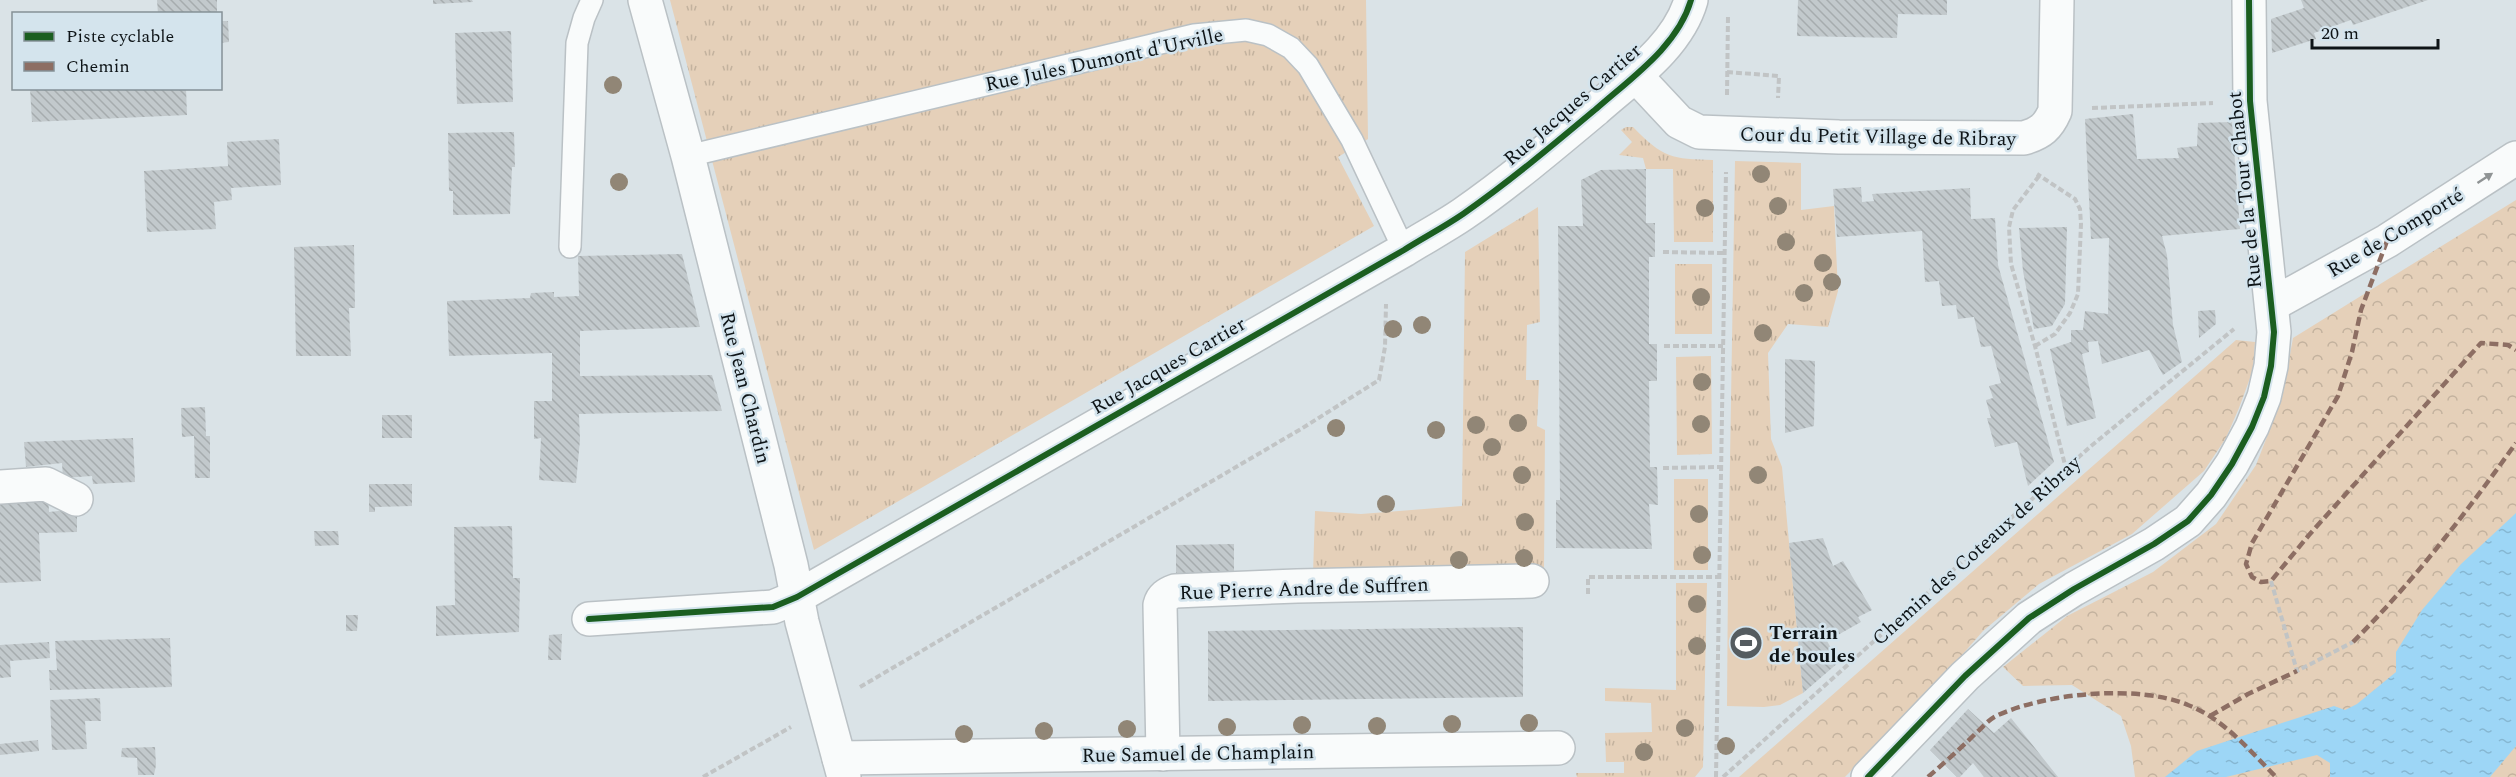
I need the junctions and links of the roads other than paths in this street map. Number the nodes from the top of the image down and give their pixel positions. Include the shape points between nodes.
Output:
1 (592, 0) edge
2 (645, 0) edge
3 (1691, 0) edge
4 (2057, 0) edge
5 (2249, 0) edge
6 (1635, 75) junction
7 (688, 156) junction
8 (2516, 158) edge
9 (570, 247) dead end
10 (1404, 250) junction
11 (2273, 304) junction
12 (0, 487) edge
13 (76, 499) dead end
14 (1532, 581) dead end
15 (797, 597) junction
16 (589, 619) dead end
17 (1557, 748) dead end
18 (1163, 754) junction
19 (1320, 764) edge
20 (842, 768) edge
21 (1868, 777) edge

1 - 9 lane via 577,43
2 - 7 street, Rue Jean Chardin
3 - 6 street, Rue Jacques Cartier via 1686,18 1674,35
4 - 6 street, Cour du Petit Village de Ribray via 2055,111 2049,125 2024,138 1699,132 1679,122
5 - 11 street, Rue de la Tour Chabot via 2250,101
6 - 10 street, Rue Jacques Cartier via 1521,171 1462,215
7 - 10 lane, Rue Jules Dumont d'Urville via 1194,35 1246,30 1268,35 1291,48 1308,66 1352,140
7 - 15 street, Rue Jean Chardin
11 -> 8 street, Rue de Comporté via 2387,241
10 - 15 street, Rue Jacques Cartier
11 - 21 street, Rue de la Tour Chabot via 2273,343 2264,397 2232,464 2211,495 2188,521 2154,544 2029,618 1965,676
12 - 13 street via 46,484
14 - 18 street, Rue Pierre Andre de Suffren via 1297,586 1168,594 1160,605
15 - 16 street, Rue Jacques Cartier via 773,608
15 - 20 street, Rue Jean Chardin
17 - 19 street, Rue Samuel de Champlain
18 - 19 street, Rue Samuel de Champlain
18 - 20 street, Rue Samuel de Champlain

